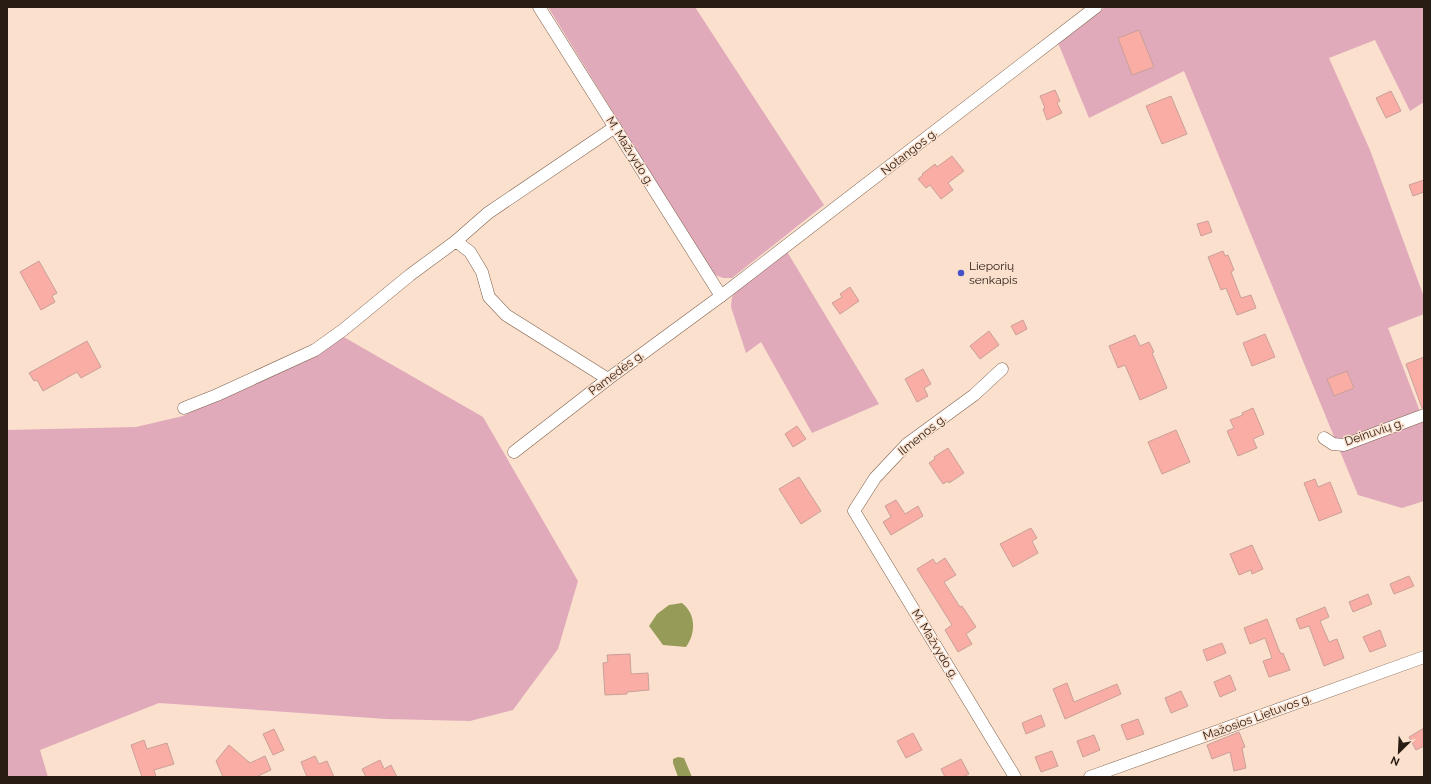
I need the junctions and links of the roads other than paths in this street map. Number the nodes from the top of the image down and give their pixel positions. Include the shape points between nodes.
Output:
1 (539, 7) edge
2 (1096, 7) edge
3 (615, 127) junction
4 (456, 241) junction
5 (721, 296) junction
6 (1002, 369) dead end
7 (608, 379) junction
8 (184, 408) dead end
9 (1424, 415) edge
10 (1324, 438) dead end
11 (514, 452) dead end
12 (854, 512) joint
13 (1424, 657) edge
14 (1016, 777) edge
15 (1090, 777) edge

1 - 3 street, M. Mažvydo g.
2 - 5 street, Notangos g.
3 - 4 street via 488,213
3 - 5 street, M. Mažvydo g.
4 - 7 street via 470,252 482,272 489,297 506,315
4 - 8 street via 315,350
5 - 7 street, Pamedės g.
6 - 12 street, Ilmenos g. via 974,395 907,444 876,478
7 - 11 street, Pamedės g.
9 - 10 street, Deinuvių g. via 1344,445 1333,444
12 - 14 street, M. Mažvydo g.
13 - 15 street, Mažosios Lietuvos g.

